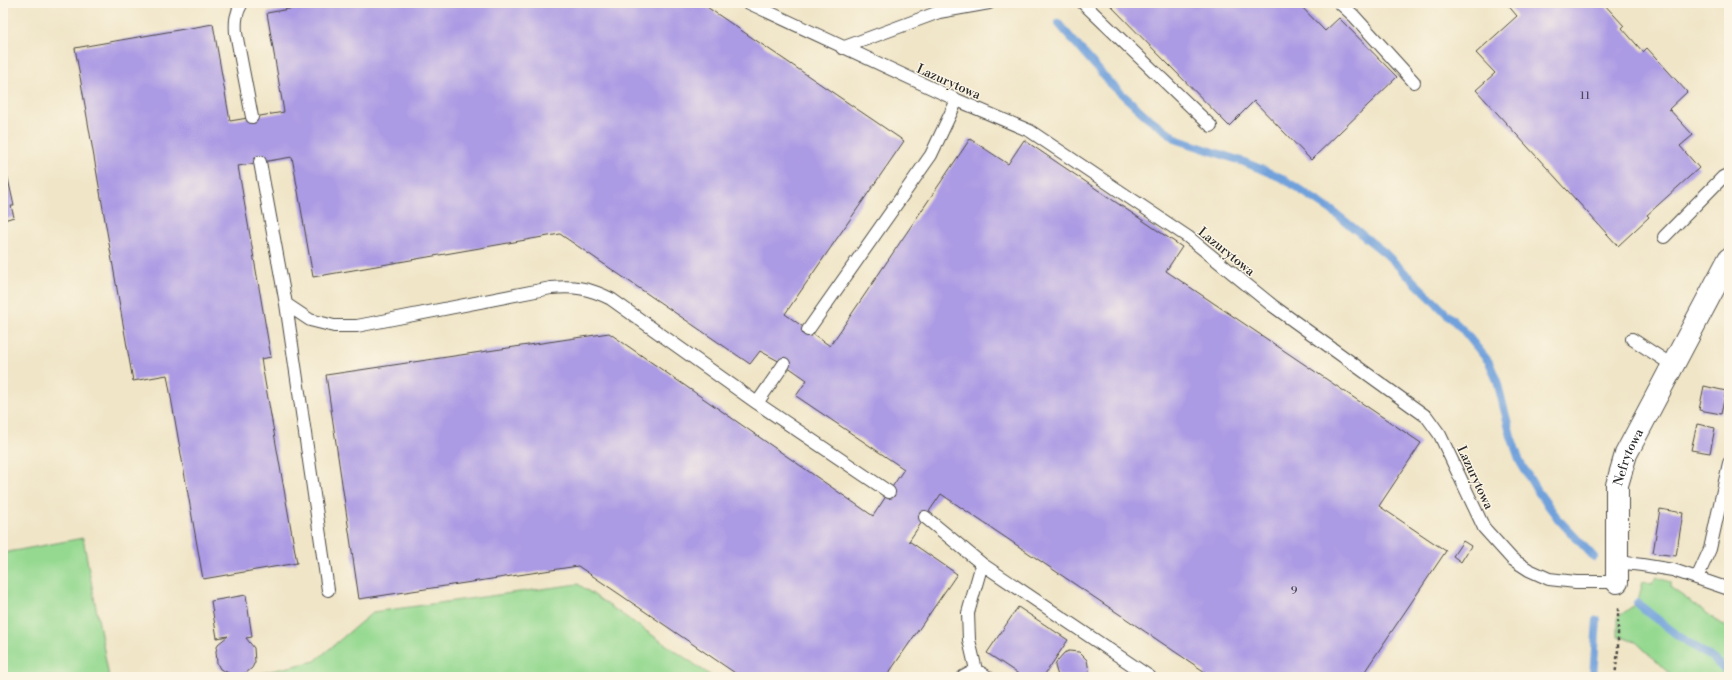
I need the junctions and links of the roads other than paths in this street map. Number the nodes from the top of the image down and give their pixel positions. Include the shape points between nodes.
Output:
1 (242, 3) edge
2 (749, 3) edge
3 (989, 3) edge
4 (1083, 3) edge
5 (1340, 3) edge
6 (842, 48) junction
7 (1414, 82) dead end
8 (957, 100) junction
9 (252, 117) dead end
10 (1211, 126) dead end
11 (260, 162) dead end
12 (1729, 174) edge
13 (1664, 237) dead end
14 (1729, 259) edge
15 (286, 304) junction
16 (808, 330) dead end
17 (1632, 339) dead end
18 (784, 364) dead end
19 (1672, 365) junction
20 (757, 403) junction
21 (1729, 463) edge
22 (889, 492) dead end
23 (925, 517) dead end
24 (982, 564) junction
25 (1617, 572) junction
26 (1697, 578) junction
27 (1729, 589) edge
28 (328, 590) dead end
29 (976, 670) junction
30 (963, 677) edge
31 (988, 677) edge
32 (1150, 677) edge

1 - 9 lane via 237,11 235,23
2 - 6 lane, Lazurytowa
3 - 6 lane via 939,12
4 - 10 lane
5 - 7 lane
6 - 8 lane, Lazurytowa
8 - 16 lane via 931,155
8 - 25 lane, Lazurytowa via 1030,131 1188,237 1273,306 1427,417 1440,435 1484,528 1512,559 1549,580 1576,582
11 - 15 lane
12 - 13 lane via 1722,177
14 - 19 street, Nefrytowa
15 - 20 lane via 310,320 334,326 357,326 551,288 574,286 593,290 611,299
15 - 28 lane
17 - 19 lane
18 - 20 lane
19 - 25 street, Nefrytowa via 1620,469 1617,486
20 - 22 lane
21 - 26 lane via 1710,549
23 - 24 lane
24 - 29 lane via 968,613 969,640
24 - 32 lane
25 - 26 lane, Lazurytowa via 1642,565 1673,570
26 - 27 lane, Lazurytowa
29 - 30 lane
29 - 31 lane

